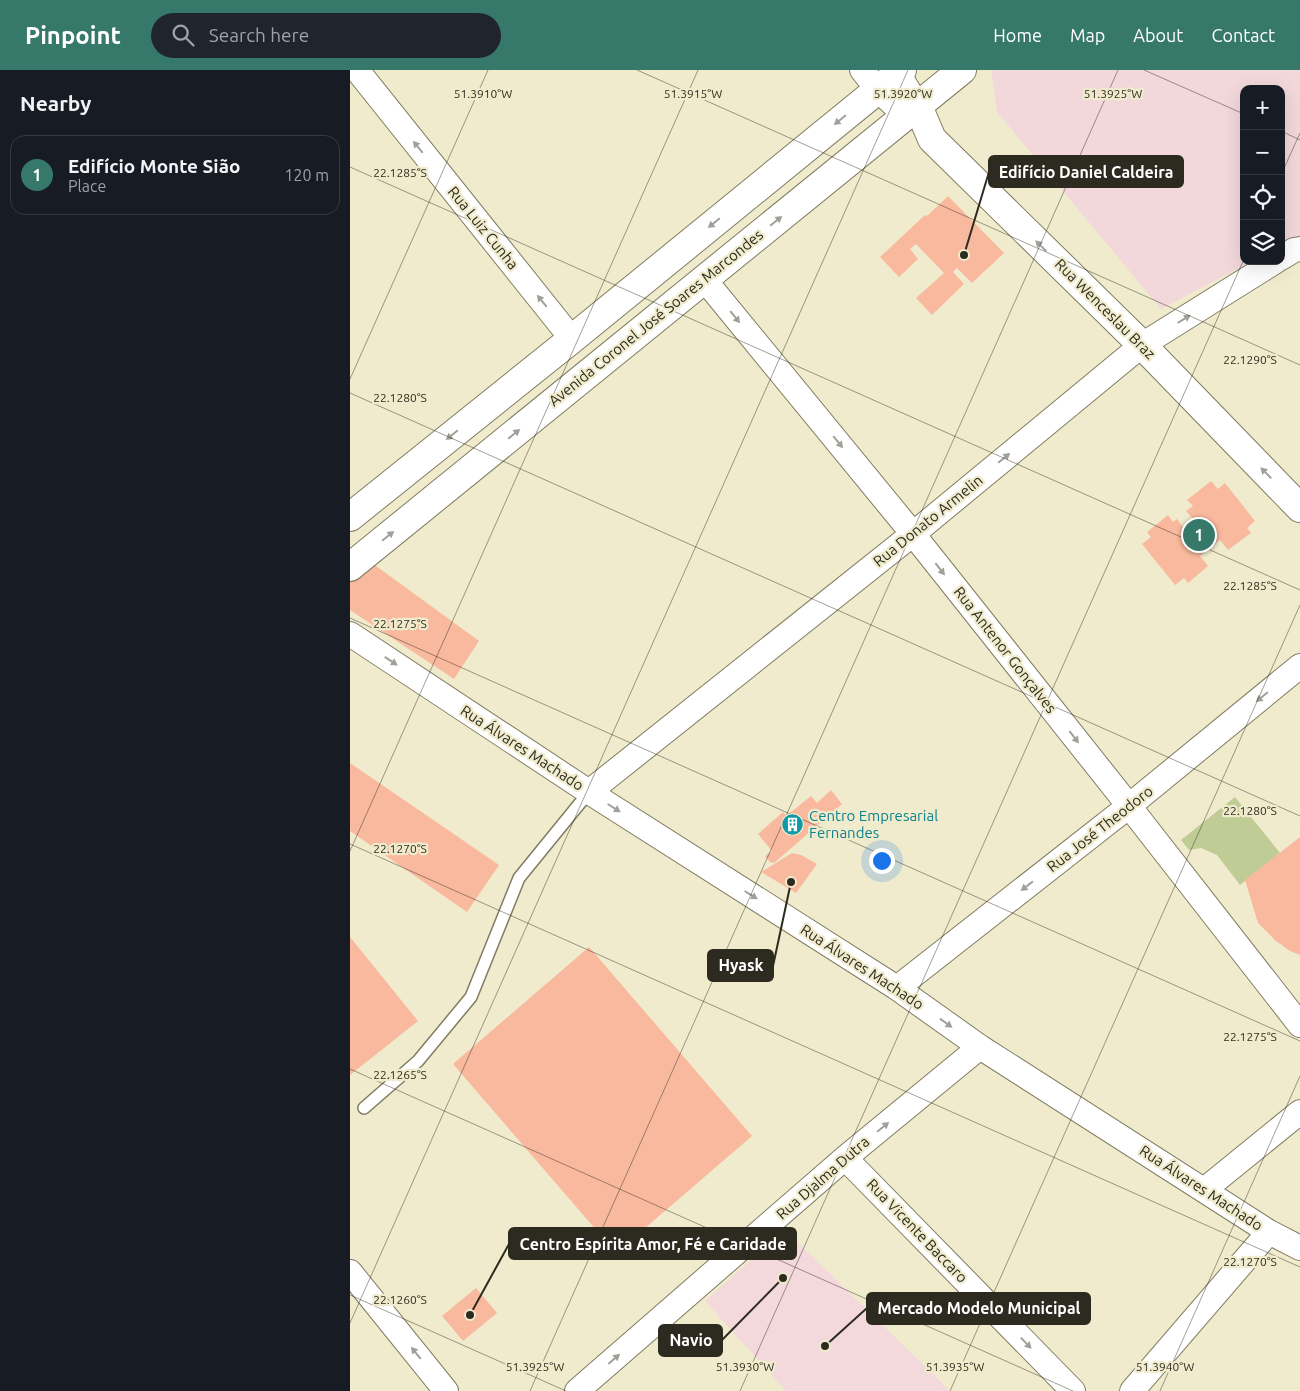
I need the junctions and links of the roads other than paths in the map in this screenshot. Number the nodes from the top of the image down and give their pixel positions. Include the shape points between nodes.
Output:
1 (356, 70) edge
2 (962, 70) edge
3 (887, 74) edge
4 (912, 111) junction
5 (1300, 248) edge
6 (1285, 256) edge
7 (1270, 265) edge
8 (704, 279) junction
9 (1142, 345) junction
10 (562, 347) junction
11 (575, 384) junction
12 (1300, 508) edge
13 (350, 517) edge
14 (913, 534) junction
15 (350, 567) edge
16 (350, 634) edge
17 (1300, 666) edge
18 (589, 792) junction
19 (1129, 806) junction
20 (897, 988) junction
21 (1300, 1025) edge
22 (980, 1047) junction
23 (364, 1108) dead end
24 (1300, 1112) edge
25 (845, 1158) junction
26 (1204, 1190) junction
27 (1269, 1232) junction
28 (1300, 1248) edge
29 (352, 1280) edge
30 (446, 1391) edge
31 (577, 1391) edge
32 (1073, 1391) edge
33 (1132, 1391) edge

10 -> 1 street, Rua Luiz Cunha
2 - 4 main road, Avenida Coronel José Soares Marcondes
3 - 4 street
3 -> 10 main road
8 -> 4 main road, Avenida Coronel José Soares Marcondes
9 -> 4 main road, Rua Wenceslau Braz via 932,139
5 - 6 street
9 -> 7 street, Rua Donato Armelin
8 - 11 main road, Avenida Coronel José Soares Marcondes
8 -> 14 street, Rua Antenor Gonçalves
12 -> 9 main road, Rua Wenceslau Braz
14 -> 9 street, Rua Donato Armelin
10 - 11 main road
10 -> 13 main road
15 -> 11 main road, Avenida Coronel José Soares Marcondes
14 - 18 street, Rua Donato Armelin
14 -> 19 street, Rua Antenor Gonçalves
16 -> 18 street, Rua Álvares Machado
17 -> 19 street, Rua José Theodoro
18 -> 20 street, Rua Álvares Machado
18 - 23 lane via 520,878 471,997 418,1061
19 -> 20 street, Rua José Theodoro
19 - 21 street, Rua Antenor Gonçalves
20 -> 22 street, Rua Álvares Machado
25 -> 22 street, Rua Djalma Dutra
22 - 26 street, Rua Álvares Machado
24 - 26 street
31 -> 25 street, Rua Djalma Dutra
25 -> 32 street, Rua Vicente Baccaro
26 - 27 street, Rua Álvares Machado
27 - 28 street, Rua Álvares Machado
27 - 33 street
30 -> 29 street

